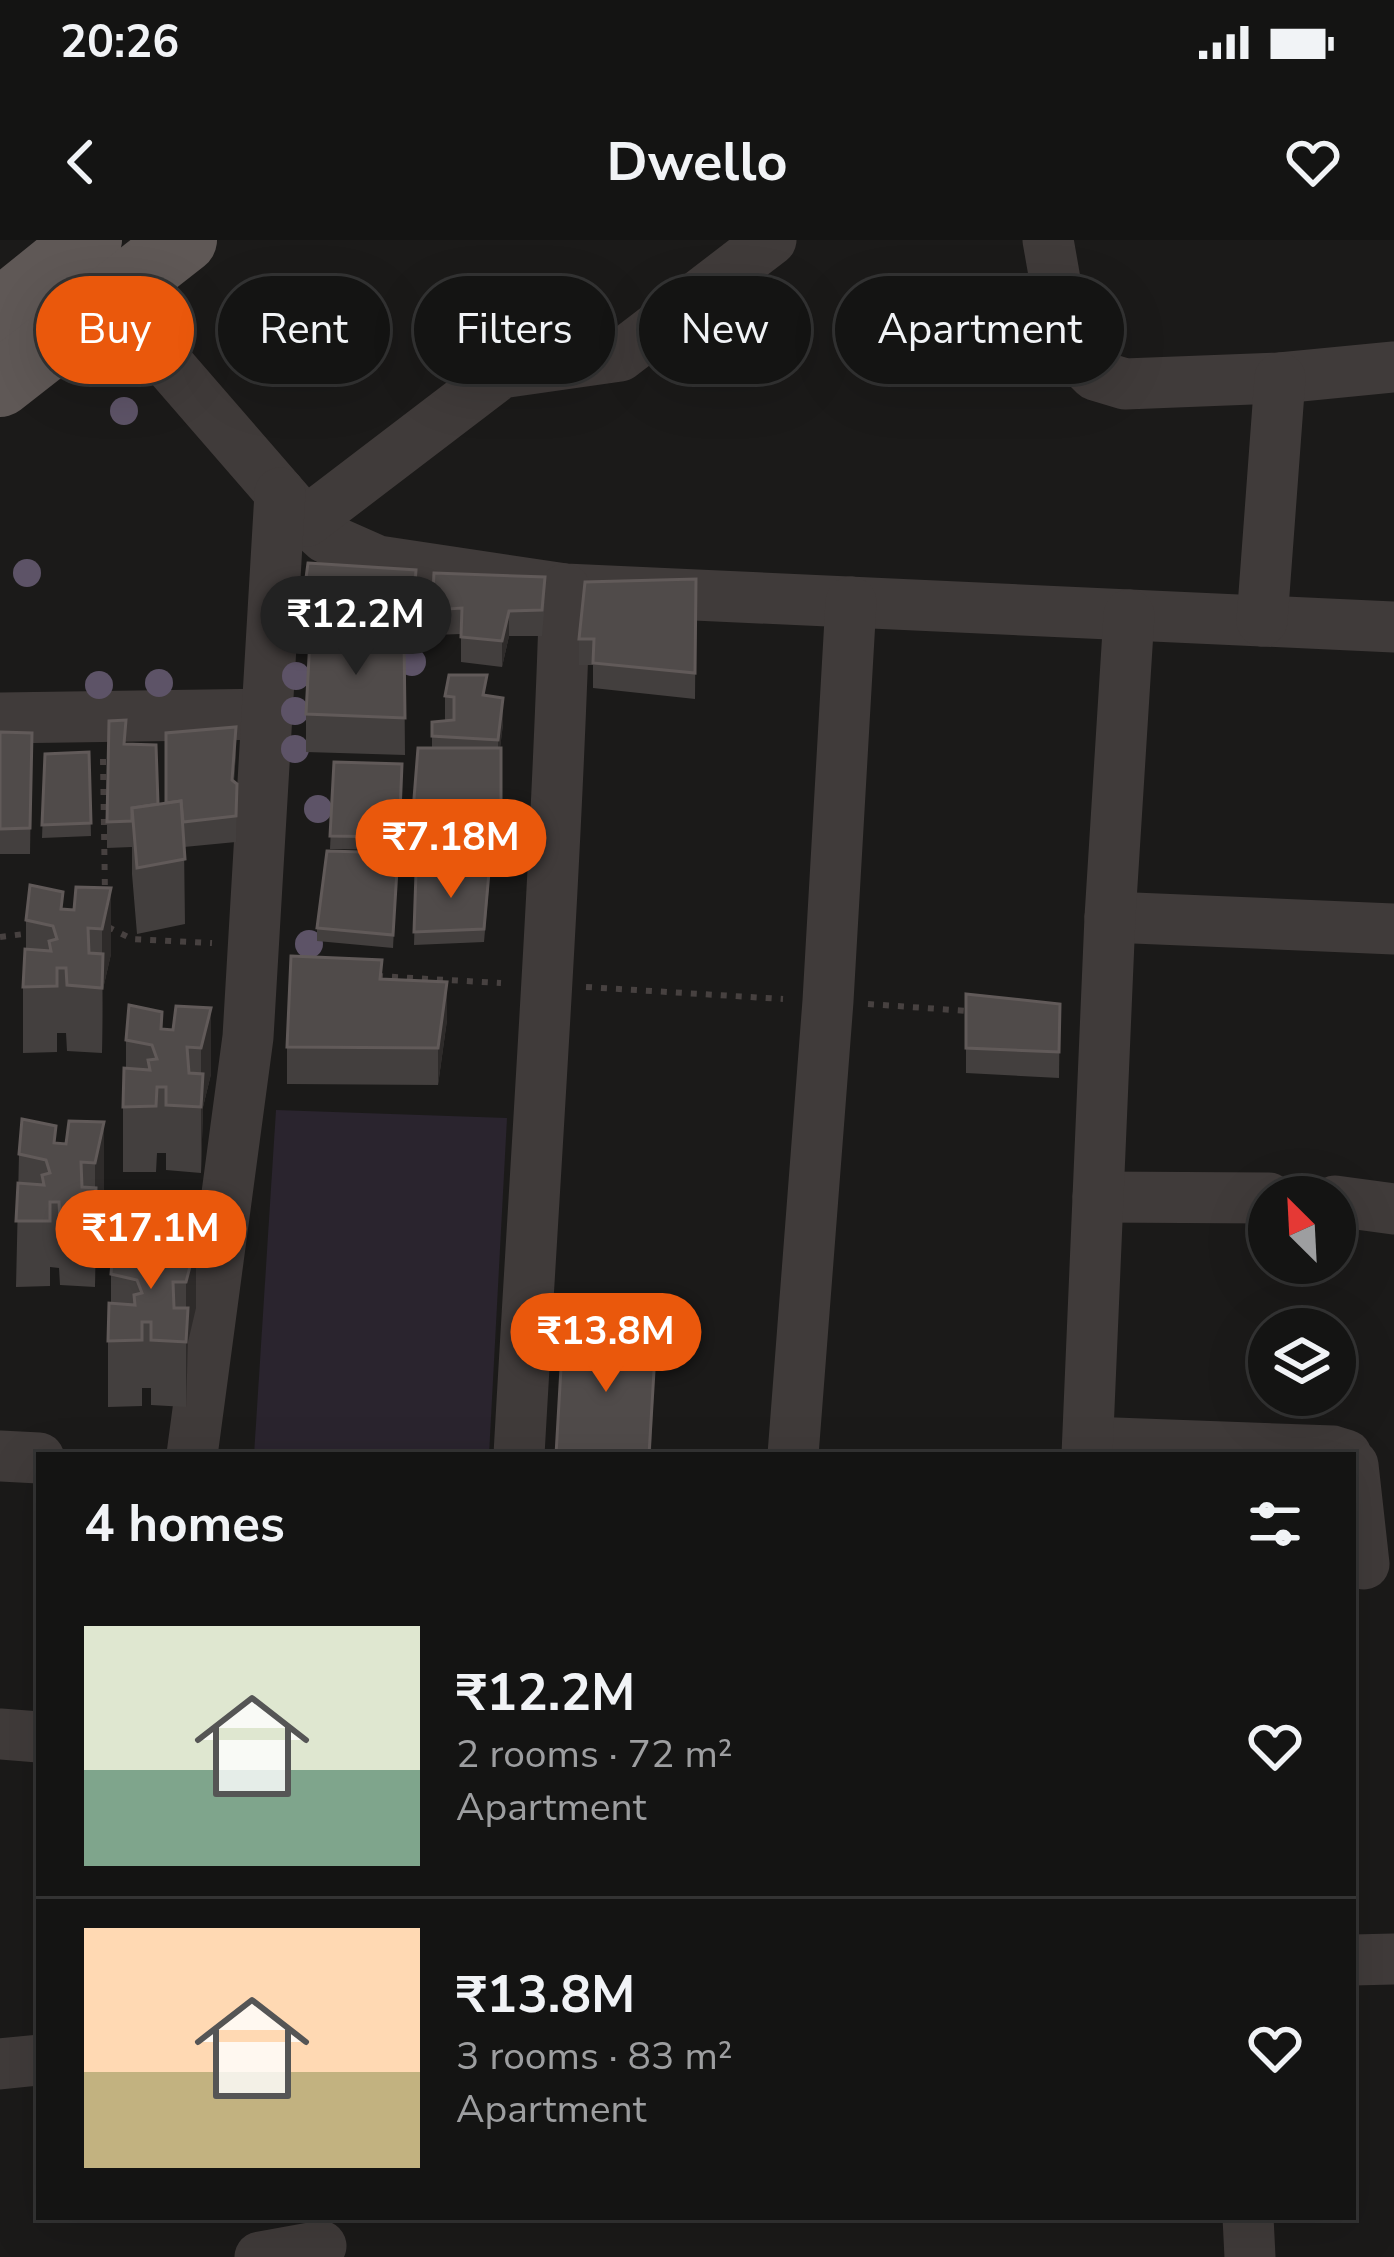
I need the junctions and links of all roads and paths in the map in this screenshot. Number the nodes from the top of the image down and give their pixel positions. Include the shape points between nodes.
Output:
1 (184, 240) edge
2 (771, 240) edge
3 (1048, 240) edge
4 (95, 261) edge
5 (0, 312) edge
6 (1394, 368) edge
7 (1280, 378) junction
8 (0, 385) edge
9 (293, 507) junction
10 (565, 589) junction
11 (851, 602) junction
12 (1129, 615) junction
13 (1262, 621) junction
14 (1394, 627) edge
15 (266, 714) junction
16 (102, 716) junction
17 (0, 718) edge
18 (105, 905) edge
19 (1110, 917) junction
20 (105, 925) edge
21 (1394, 929) edge
22 (42, 932) edge
23 (0, 937) edge
24 (254, 944) junction
25 (365, 975) edge
26 (544, 985) junction
27 (1098, 1197) junction
28 (1248, 1198) edge
29 (1356, 1204) edge
30 (1394, 1209) edge
31 (1088, 1448) edge
32 (192, 1452) edge
33 (519, 1452) edge
34 (793, 1452) edge
35 (1336, 1452) edge
36 (0, 1456) edge
37 (36, 1457) edge
38 (1356, 1483) edge
39 (1370, 1565) edge
40 (0, 1734) edge
41 (36, 1737) edge
42 (1394, 1959) edge
43 (1356, 1960) edge
44 (36, 2060) edge
45 (0, 2064) edge
46 (1248, 2220) edge
47 (320, 2240) edge
48 (260, 2257) edge
49 (1250, 2257) edge

1 - 4 main road
2 - 9 street via 620,356 502,373
3 - 7 street via 1064,331 1095,375 1125,384
4 - 5 main road
4 - 8 main road
4 - 9 street
6 - 7 street
7 - 13 street
9 - 10 street via 326,538 378,561
9 - 15 street
10 - 11 street
10 - 26 street
11 - 12 street
11 - 34 street
12 - 13 street
12 - 19 street
13 - 14 street
15 - 16 street
15 - 24 street
16 - 17 street
16 - 18 path
19 - 21 street
19 - 27 street
20 - 24 path via 132,939
22 - 23 path
24 - 32 street
25 - 26 path
26 - 33 street
27 - 28 street
27 - 31 street
29 - 30 street
31 - 35 street
36 - 37 street
38 - 39 street
40 - 41 street
42 - 43 street
44 - 45 street
46 - 49 street
47 - 48 street

